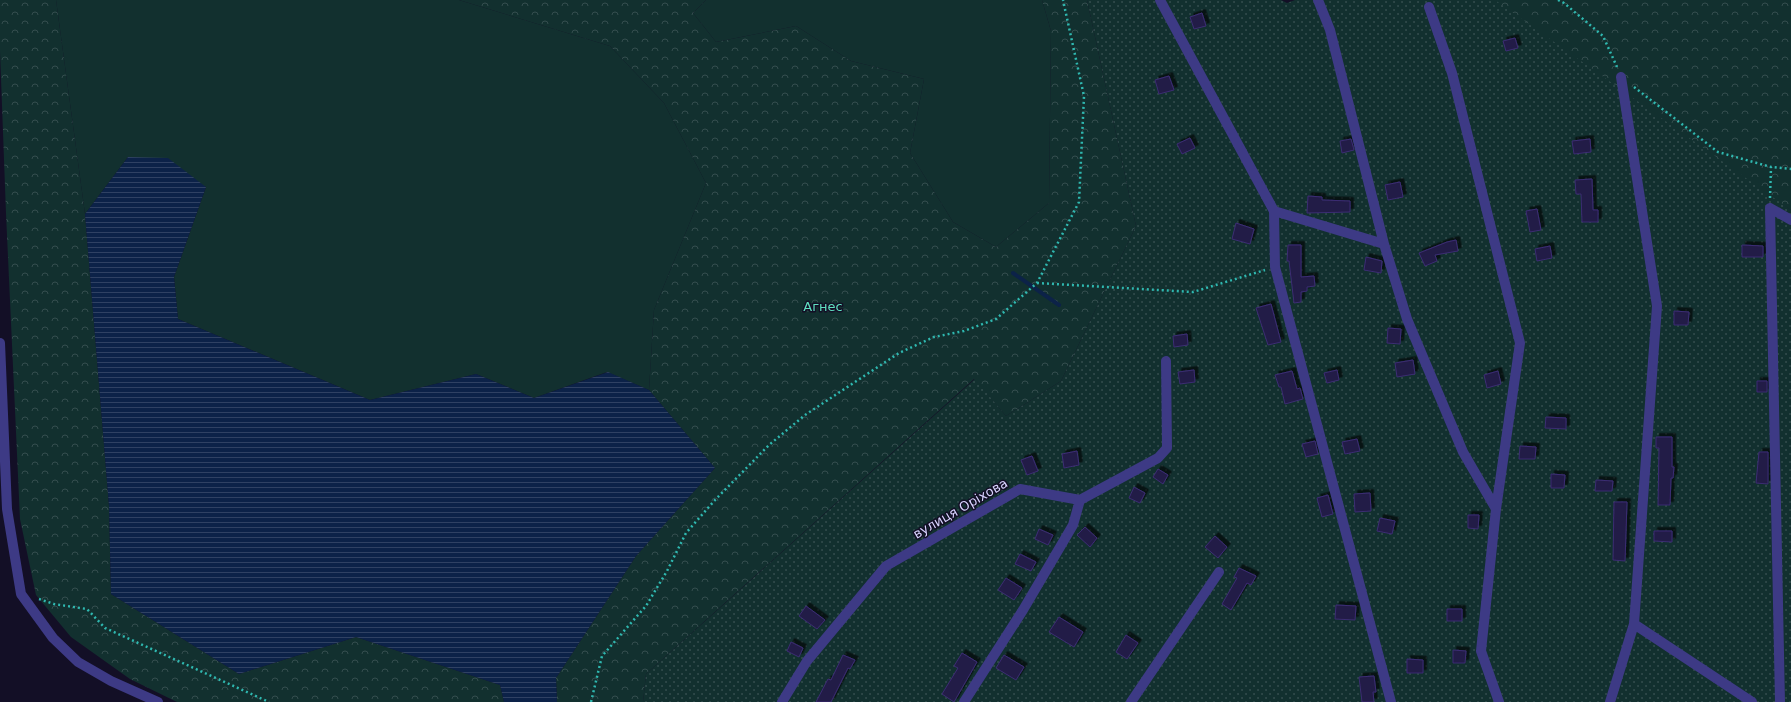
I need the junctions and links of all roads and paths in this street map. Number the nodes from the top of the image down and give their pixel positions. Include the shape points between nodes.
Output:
1 (1063, 0) edge
2 (1160, 0) edge
3 (1318, 0) edge
4 (1558, 0) edge
5 (1429, 7) dead end
6 (1621, 77) junction
7 (1772, 167) junction
8 (1791, 169) edge
9 (1770, 208) junction
10 (1274, 211) junction
11 (1791, 220) edge
12 (1384, 244) junction
13 (1275, 267) junction
14 (1038, 283) junction
15 (0, 343) edge
16 (1166, 361) dead end
17 (1080, 500) junction
18 (1496, 509) junction
19 (1219, 572) dead end
20 (21, 594) junction
21 (1634, 624) junction
22 (158, 702) edge
23 (269, 702) edge
24 (591, 702) edge
25 (782, 702) edge
26 (964, 702) edge
27 (1131, 702) edge
28 (1390, 702) edge
29 (1499, 702) edge
30 (1610, 702) edge
31 (1752, 702) edge
32 (1780, 702) edge

1 - 14 path via 1084,96 1079,202
2 - 10 street
3 - 12 street via 1330,30
4 - 6 path via 1603,36
5 - 18 street via 1452,73 1520,343
6 - 7 path via 1718,152
6 - 21 street via 1657,306
7 - 8 path
7 - 9 path
9 - 11 street
9 - 32 street
10 - 12 street
10 - 13 street
12 - 18 street via 1407,319 1463,452
13 - 14 path via 1193,292
13 - 28 street
14 - 24 path via 996,319 964,331 934,337 899,353 805,415 770,445 686,533 646,606 602,656
15 - 20 street via 7,510
16 - 17 street via 1167,448 1158,458
17 - 25 street, вулиця Оріхова via 1020,489 886,566 807,661
17 - 26 street via 1073,525
18 - 29 street via 1482,651
19 - 27 street
20 - 22 street via 53,638 78,662 111,681
20 - 23 path via 54,604 87,609 105,628
21 - 30 street
21 - 31 street

